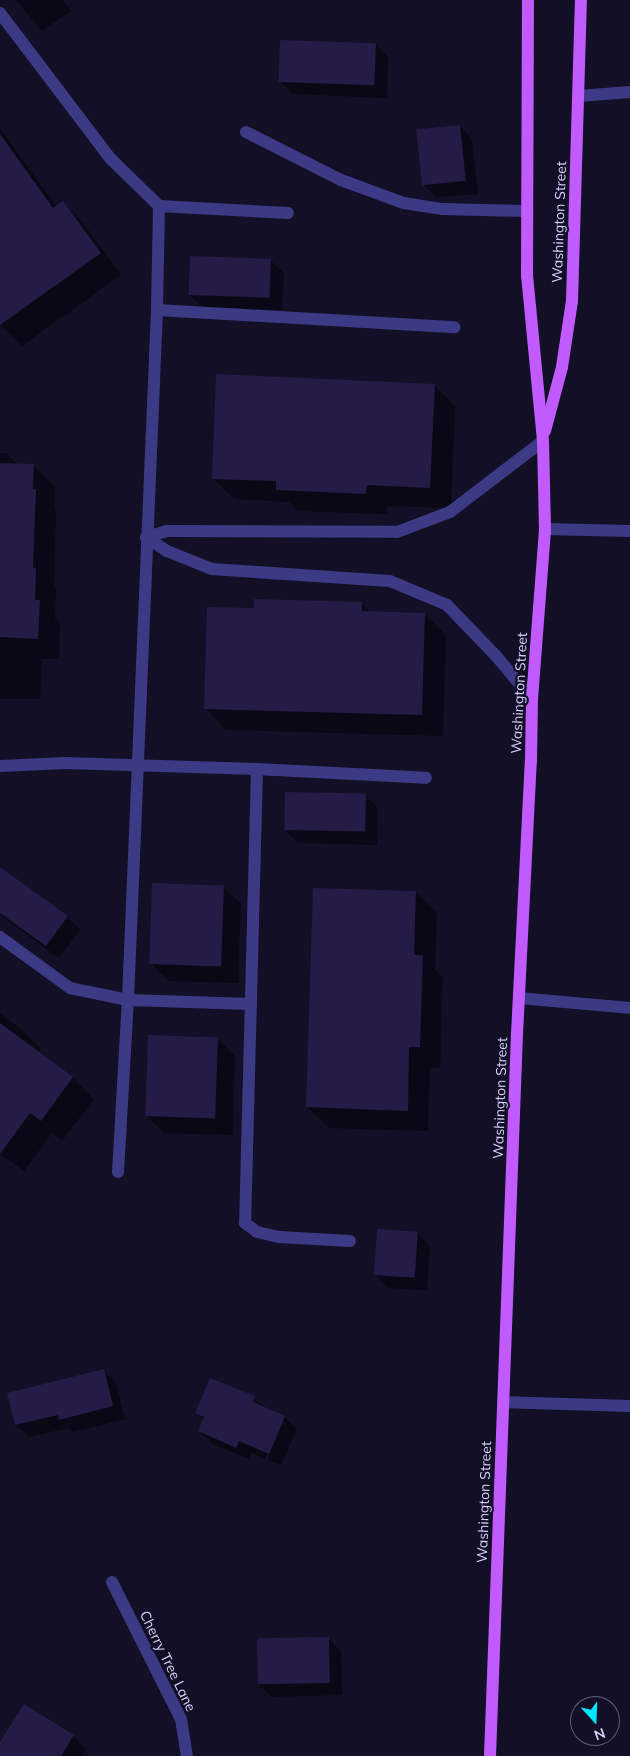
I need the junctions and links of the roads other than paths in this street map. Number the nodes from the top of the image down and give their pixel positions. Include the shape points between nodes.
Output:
1 (528, 0) edge
2 (581, 0) edge
3 (0, 13) edge
4 (630, 92) edge
5 (578, 96) junction
6 (246, 132) dead end
7 (159, 206) junction
8 (527, 212) junction
9 (288, 213) dead end
10 (157, 310) junction
11 (455, 327) dead end
12 (543, 441) junction
13 (545, 529) junction
14 (630, 531) edge
15 (146, 537) junction
16 (532, 699) junction
17 (0, 766) edge
18 (136, 766) junction
19 (257, 769) junction
20 (426, 778) dead end
21 (0, 937) edge
22 (519, 998) junction
23 (128, 1000) junction
24 (251, 1004) junction
25 (630, 1008) edge
26 (118, 1172) dead end
27 (350, 1240) dead end
28 (503, 1402) junction
29 (630, 1406) edge
30 (112, 1582) dead end
31 (187, 1756) edge
32 (490, 1756) edge

1 - 8 main road, Washington Street
2 - 5 main road, Washington Street
3 - 7 street via 111,159
4 - 5 street
5 - 12 main road, Washington Street via 572,301 562,367
6 - 8 street via 341,180 404,203 442,209
7 - 9 street
7 - 10 street
8 - 12 main road, Washington Street via 527,276
10 - 11 street
10 - 15 street
12 - 13 main road, Washington Street
12 - 15 street via 450,512 397,532 167,531
13 - 14 street
13 - 16 main road, Washington Street
15 - 16 street via 167,551 212,568 390,582 447,605
15 - 18 street
16 - 22 main road, Washington Street
17 - 18 street via 65,763
18 - 19 street
18 - 23 street
19 - 20 street
19 - 24 street
21 - 23 street via 70,988
22 - 25 street
22 - 28 main road, Washington Street
23 - 24 street
23 - 26 street
24 - 27 street via 245,1223 257,1232 279,1237
28 - 29 street
28 - 32 main road, Washington Street
30 - 31 street, Cherry Tree Lane via 181,1719

